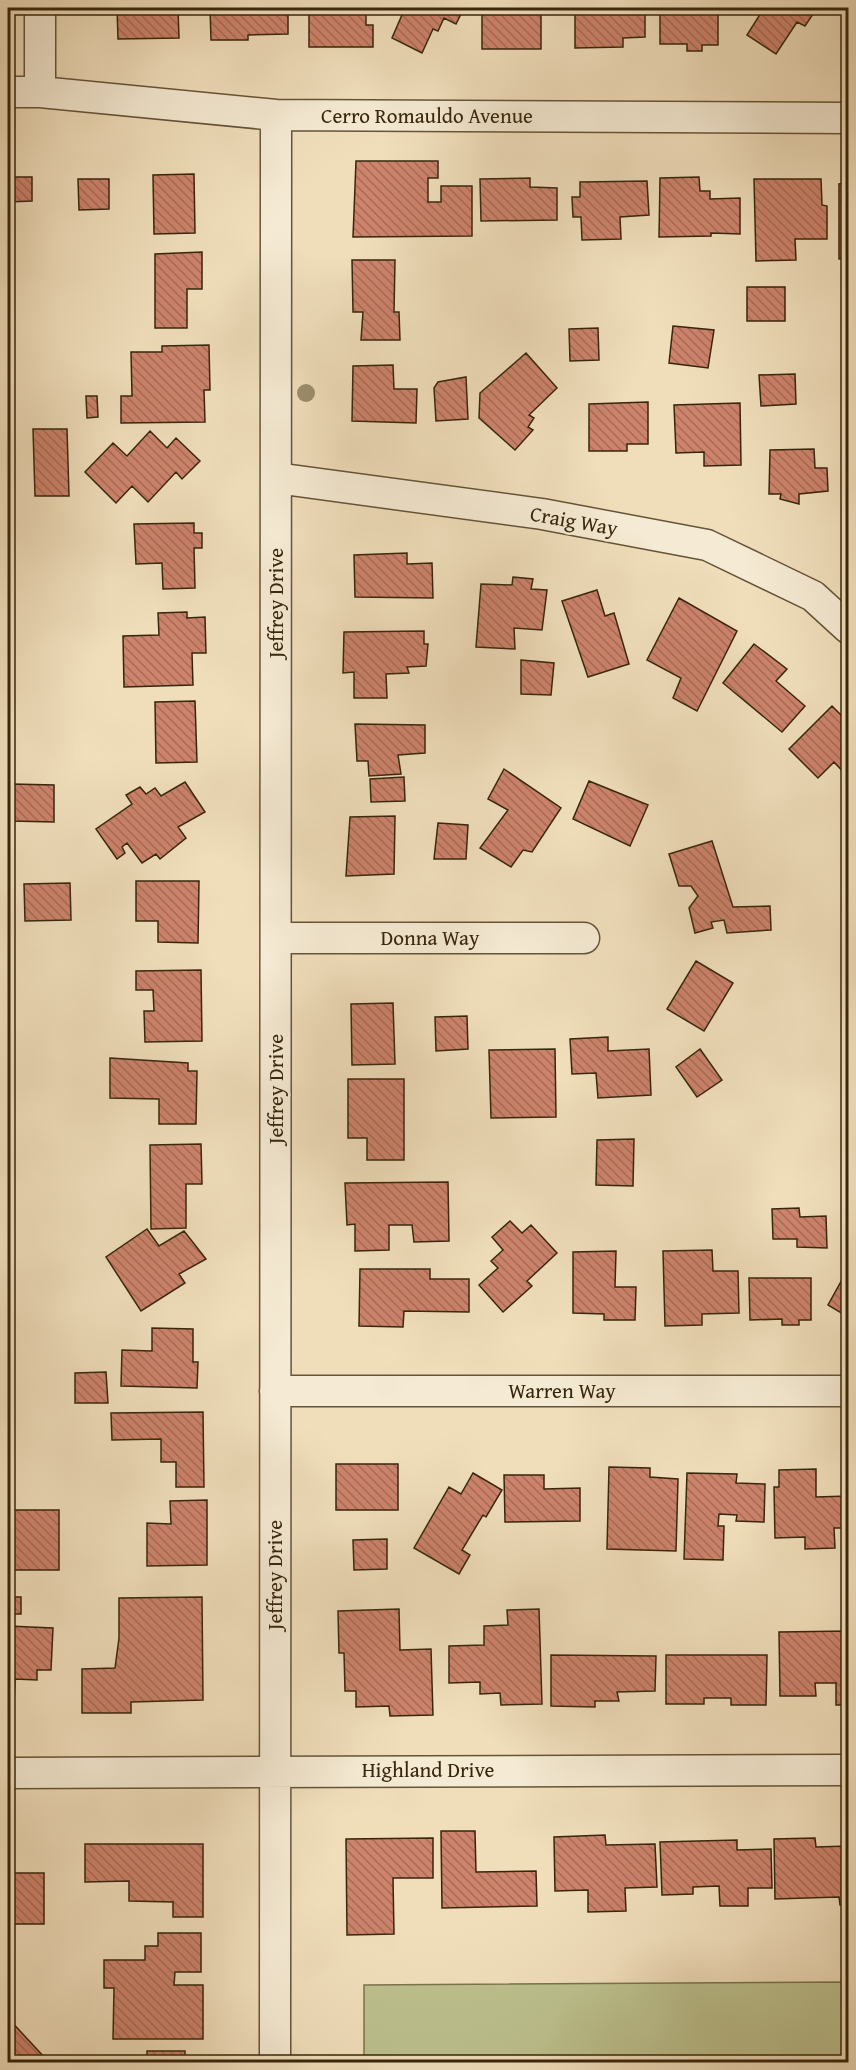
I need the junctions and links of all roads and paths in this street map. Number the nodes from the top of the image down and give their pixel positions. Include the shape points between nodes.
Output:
1 (40, 8) edge
2 (8, 92) edge
3 (40, 92) junction
4 (276, 115) junction
5 (849, 118) edge
6 (276, 478) junction
7 (849, 628) edge
8 (276, 938) junction
9 (585, 938) dead end
10 (275, 1390) junction
11 (849, 1391) edge
12 (275, 1770) junction
13 (849, 1770) edge
14 (8, 1773) edge
15 (275, 2062) edge

1 - 3 street
2 - 3 street, Cerro Romauldo Avenue
3 - 4 street, Cerro Romauldo Avenue
4 - 5 street, Cerro Romauldo Avenue
4 - 6 street, Jeffrey Drive
6 - 7 street, Craig Way via 542,514 707,545 813,596
6 - 8 street, Jeffrey Drive
8 - 9 street, Donna Way
8 - 10 street, Jeffrey Drive
10 - 11 street, Warren Way
10 - 12 street, Jeffrey Drive
12 - 13 street, Highland Drive
12 - 14 street, Highland Drive
12 - 15 street, Jeffrey Drive

